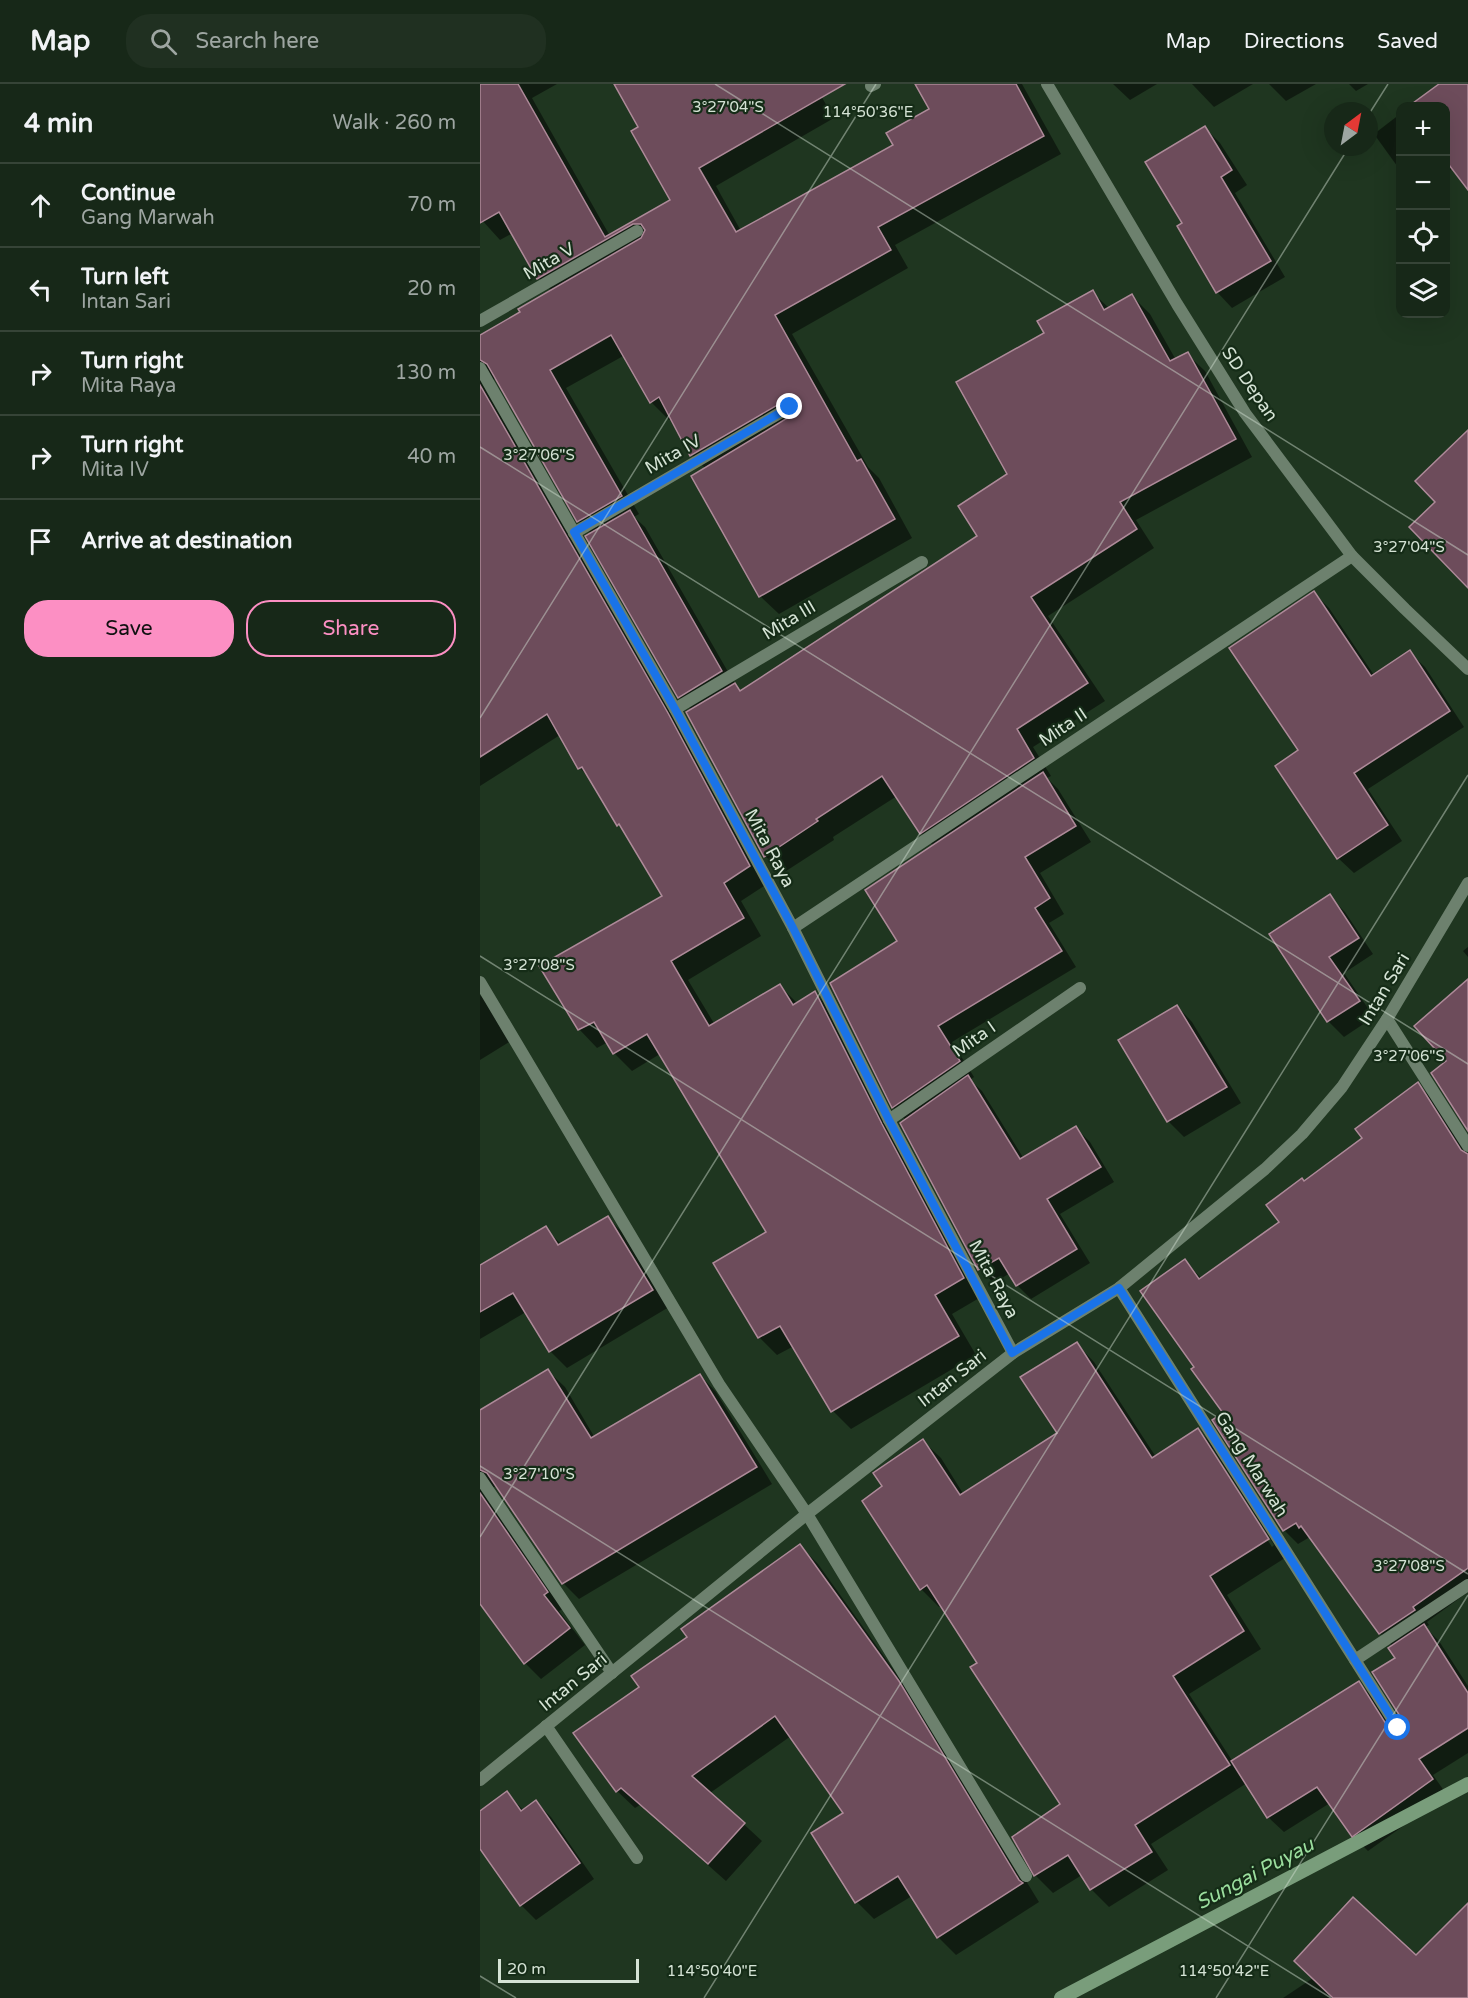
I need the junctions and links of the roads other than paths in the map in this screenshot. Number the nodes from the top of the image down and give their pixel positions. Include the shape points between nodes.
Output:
1 (1047, 84) edge
2 (637, 231) dead end
3 (480, 321) edge
4 (480, 368) edge
5 (790, 407) dead end
6 (574, 532) junction
7 (1352, 556) junction
8 (922, 562) dead end
9 (1468, 669) edge
10 (675, 709) junction
11 (1468, 883) edge
12 (793, 928) junction
13 (480, 982) edge
14 (1080, 988) dead end
15 (1387, 1019) junction
16 (889, 1120) junction
17 (1468, 1146) edge
18 (1119, 1288) junction
19 (1012, 1353) junction
20 (480, 1478) edge
21 (807, 1514) junction
22 (1468, 1585) edge
23 (1355, 1660) junction
24 (612, 1672) junction
25 (546, 1726) junction
26 (1398, 1728) dead end
27 (480, 1780) edge
28 (637, 1858) dead end
29 (1026, 1876) dead end

1 - 7 street, SD Depan via 1245,413
2 - 3 street, Mita V
4 - 6 street, Mita Raya
5 - 6 street, Mita IV
6 - 10 street, Mita Raya
7 - 9 street, SD Depan
7 - 12 street, Mita II
8 - 10 street, Mita III
10 - 12 street, Mita Raya
11 - 15 street, Intan Sari
12 - 16 street, Mita Raya
13 - 21 street via 718,1384
14 - 16 street, Mita I
15 - 17 street
15 - 18 street, Intan Sari via 1342,1087 1302,1134
16 - 19 street, Mita Raya
18 - 19 street, Intan Sari
18 - 23 street, Gang Marwah
19 - 21 street, Intan Sari
20 - 24 street
21 - 24 street, Intan Sari
21 - 29 street
22 - 23 street
23 - 26 street, Gang Marwah
24 - 25 street, Intan Sari
25 - 27 street, Intan Sari
25 - 28 street

